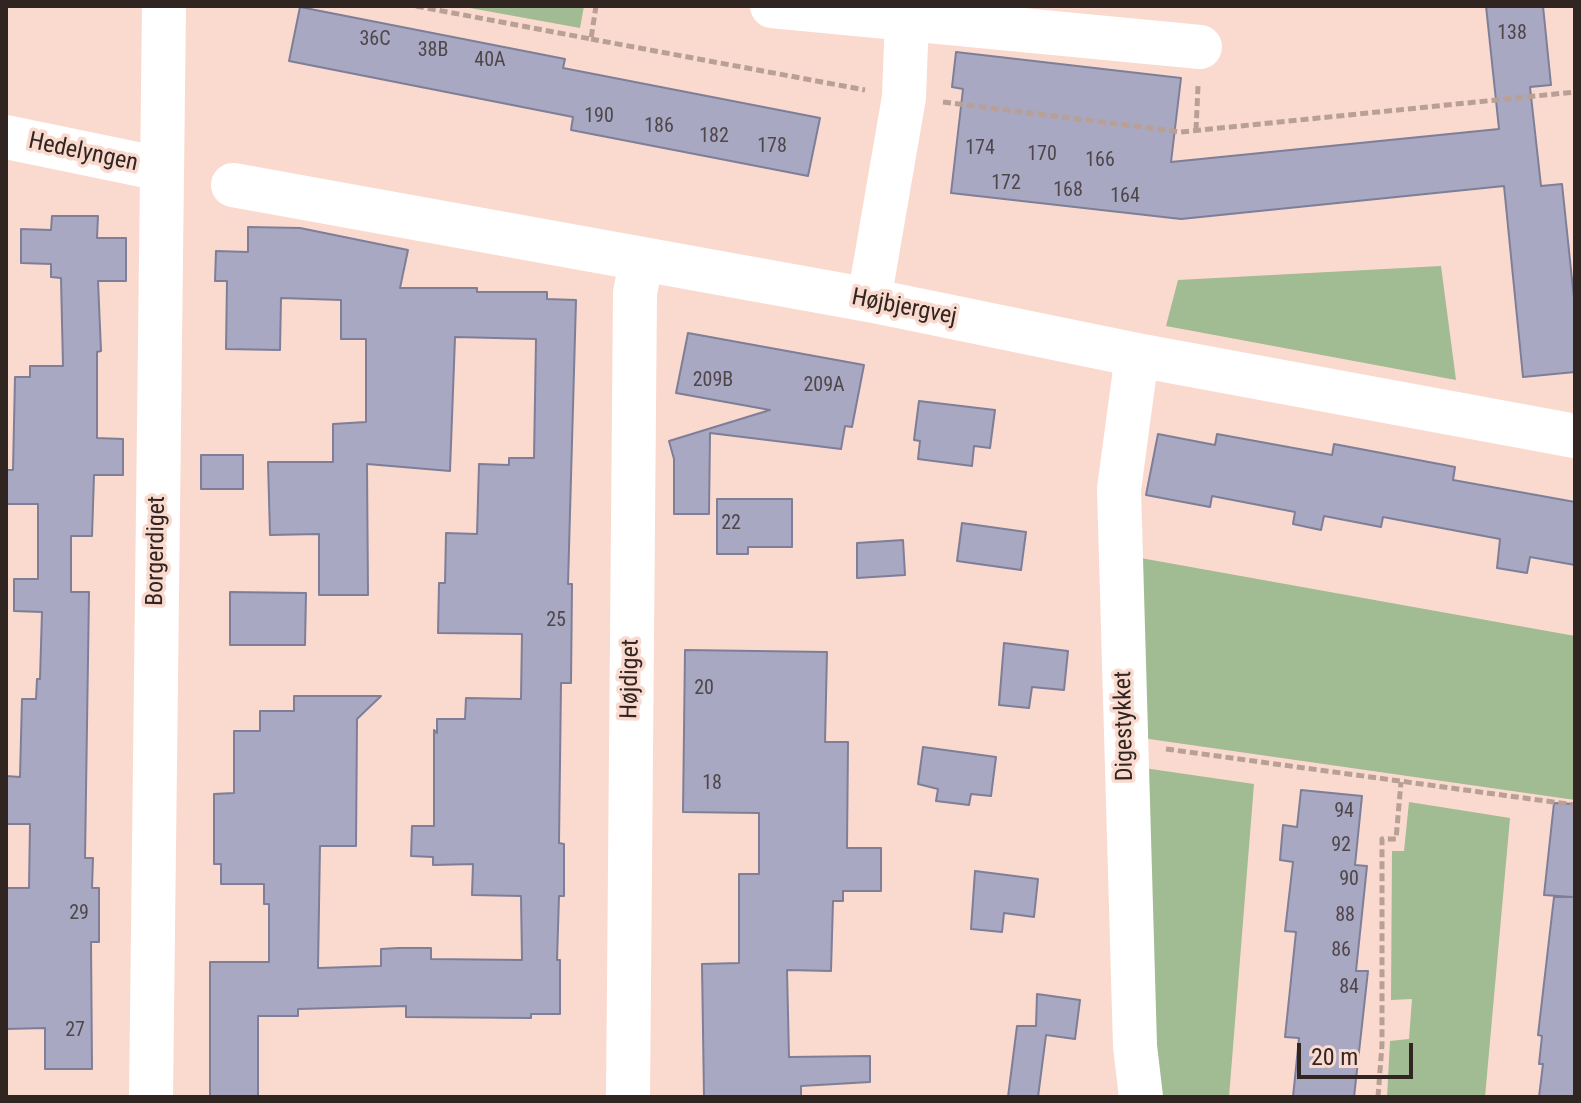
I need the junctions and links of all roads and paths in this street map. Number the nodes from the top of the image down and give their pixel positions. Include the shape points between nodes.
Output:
1 (164, 6) edge
2 (416, 6) edge
3 (596, 6) edge
4 (772, 6) edge
5 (907, 18) junction
6 (591, 39) junction
7 (1200, 47) dead end
8 (1575, 92) edge
9 (904, 97) junction
10 (6, 137) edge
11 (161, 169) junction
12 (233, 185) dead end
13 (641, 261) junction
14 (869, 300) junction
15 (1137, 355) junction
16 (1575, 436) edge
17 (1125, 744) junction
18 (1401, 782) junction
19 (1575, 805) edge
20 (151, 1097) edge
21 (628, 1097) edge
22 (1141, 1097) edge
23 (1378, 1097) edge

1 - 11 street, Borgerdiget
2 - 6 path
3 - 6 path
4 - 5 street
5 - 7 street
5 - 9 street
6 - 9 path
8 - 9 path via 1181,132
9 - 14 street
10 - 11 street, Hedelyngen
11 - 20 street, Borgerdiget
12 - 13 street, Højbjergvej
13 - 14 street, Højbjergvej
13 - 21 street, Højdiget via 635,293
14 - 15 street, Højbjergvej
15 - 16 street, Højbjergvej
15 - 17 street, Digestykket via 1119,489
17 - 18 path
17 - 22 street, Digestykket
18 - 19 path
18 - 23 path via 1396,839 1382,839

